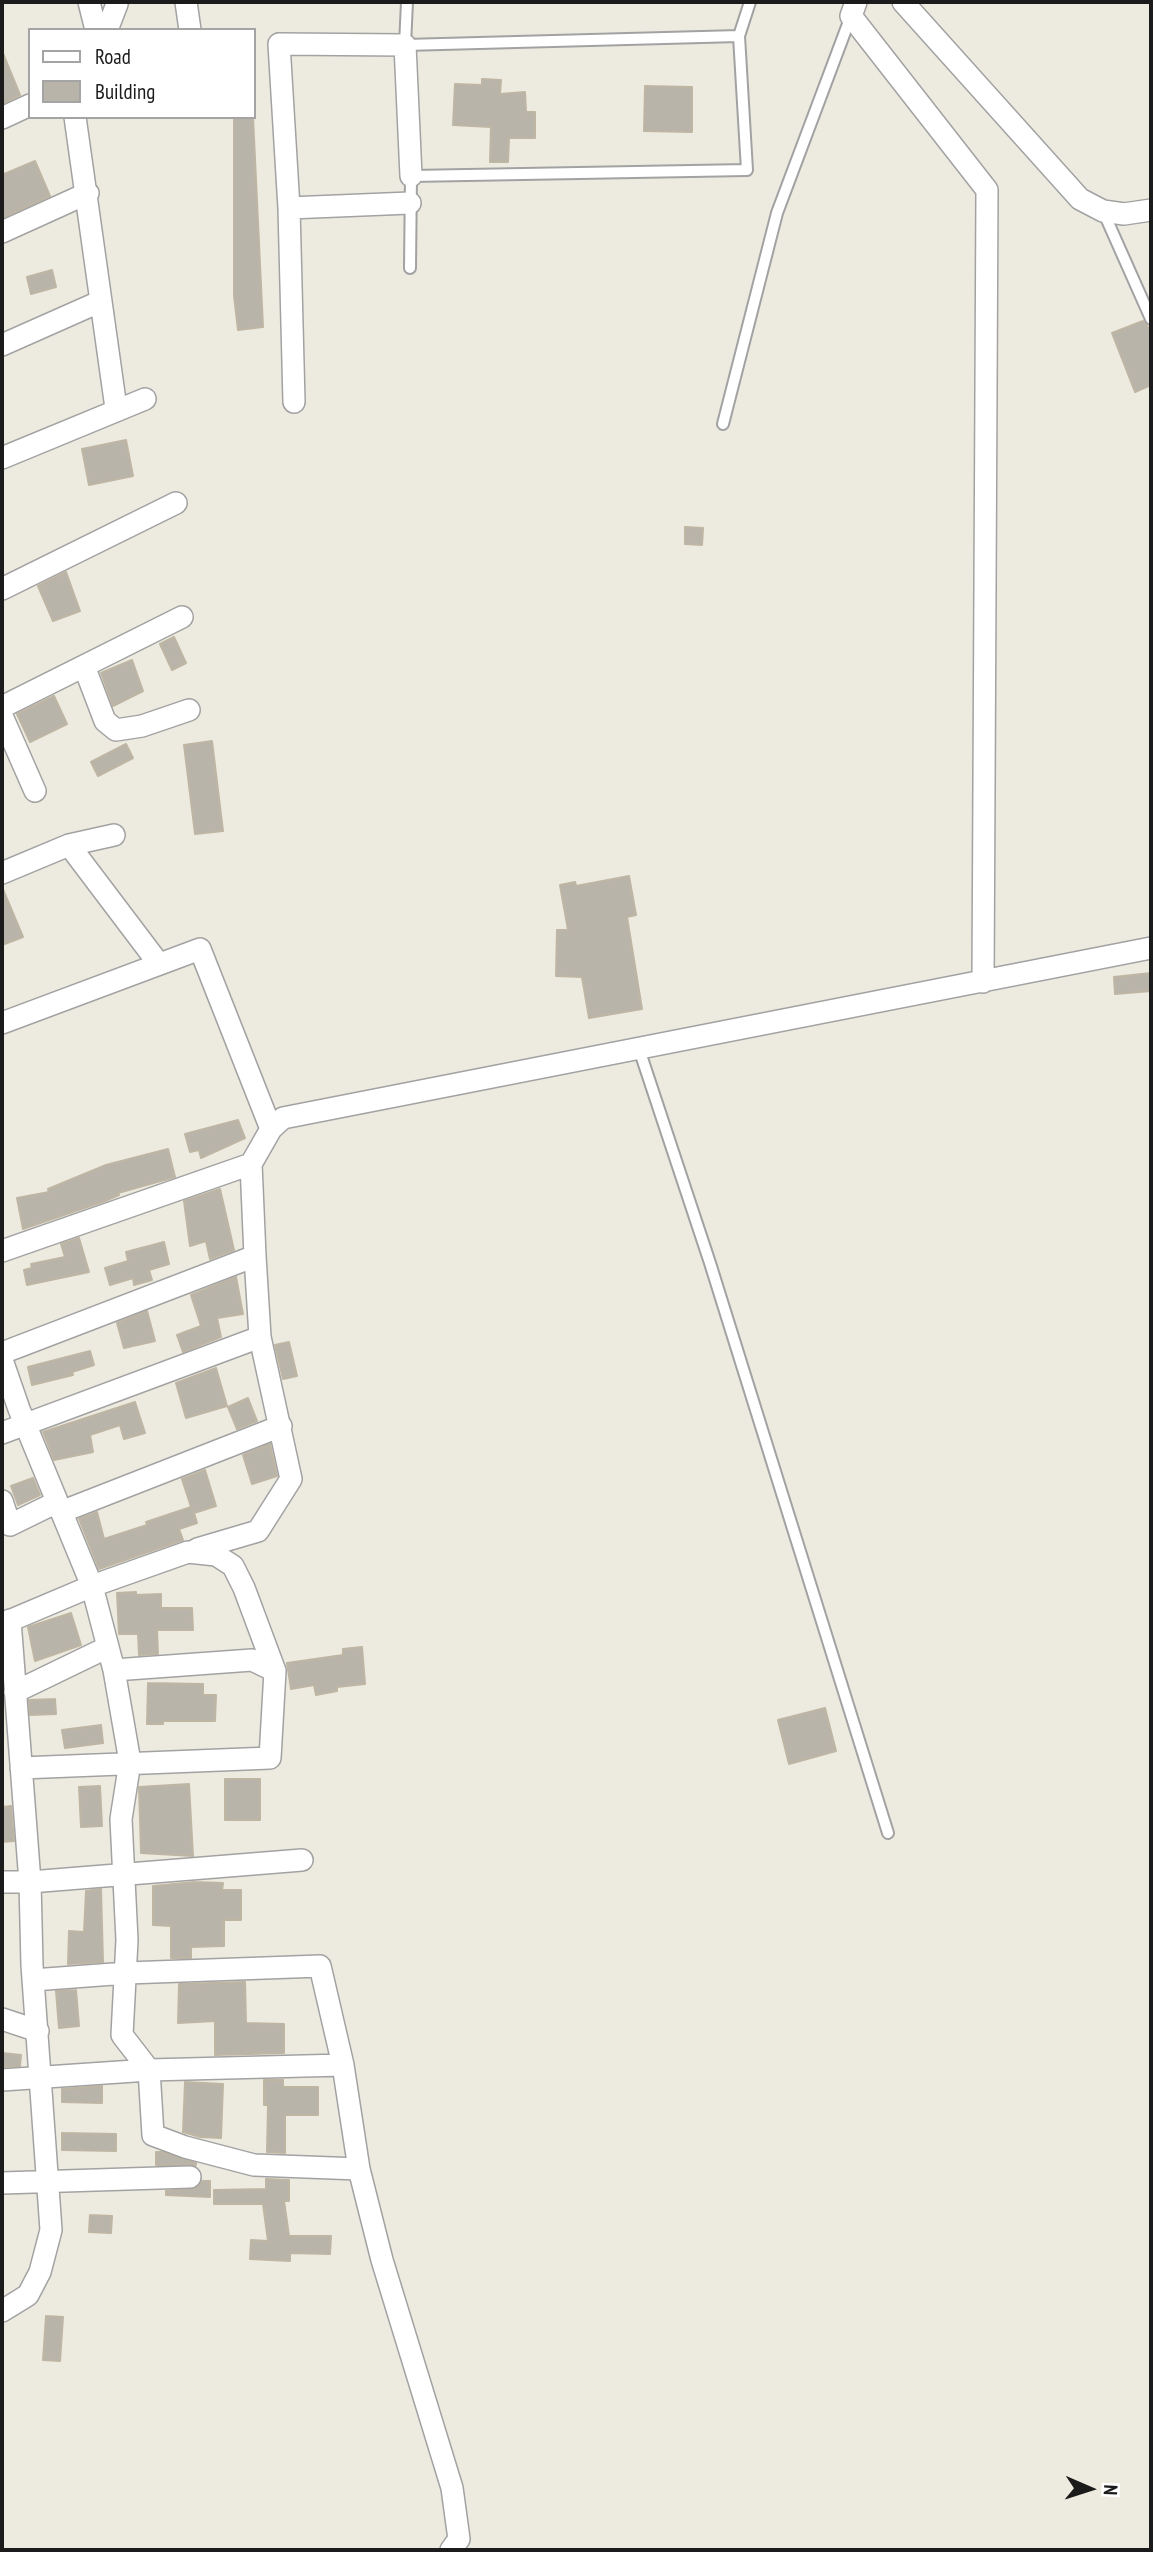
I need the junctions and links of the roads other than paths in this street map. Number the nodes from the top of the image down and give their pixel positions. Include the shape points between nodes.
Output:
1 (89, 2) edge
2 (186, 2) edge
3 (407, 2) edge
4 (750, 2) edge
5 (903, 2) edge
6 (117, 4) dead end
7 (853, 9) edge
8 (96, 28) edge
9 (108, 28) edge
10 (190, 28) edge
11 (739, 36) junction
12 (405, 45) junction
13 (28, 106) edge
14 (2, 118) edge
15 (75, 119) edge
16 (411, 176) junction
17 (88, 193) junction
18 (410, 203) junction
19 (289, 208) junction
20 (1151, 210) edge
21 (1103, 211) junction
22 (2, 232) edge
23 (410, 268) dead end
24 (99, 302) junction
25 (1151, 319) edge
26 (2, 345) edge
27 (145, 399) dead end
28 (294, 402) dead end
29 (116, 408) junction
30 (723, 424) dead end
31 (2, 458) edge
32 (176, 503) dead end
33 (2, 589) edge
34 (181, 617) dead end
35 (84, 666) junction
36 (2, 706) edge
37 (189, 710) dead end
38 (2, 716) edge
39 (35, 790) dead end
40 (114, 835) dead end
41 (69, 845) junction
42 (2, 873) edge
43 (1151, 948) edge
44 (159, 964) junction
45 (982, 982) junction
46 (2, 1023) edge
47 (639, 1049) junction
48 (271, 1129) junction
49 (251, 1164) junction
50 (2, 1251) edge
51 (256, 1256) junction
52 (260, 1337) junction
53 (2, 1353) edge
54 (2, 1360) edge
55 (25, 1424) junction
56 (281, 1426) junction
57 (2, 1433) edge
58 (2, 1501) edge
59 (59, 1507) junction
60 (6, 1527) edge
61 (188, 1552) junction
62 (92, 1586) junction
63 (6, 1622) edge
64 (108, 1647) junction
65 (114, 1670) junction
66 (275, 1671) junction
67 (11, 1705) edge
68 (130, 1762) junction
69 (21, 1768) junction
70 (888, 1833) dead end
71 (302, 1860) dead end
72 (123, 1874) junction
73 (2, 1882) edge
74 (30, 1882) junction
75 (127, 1973) junction
76 (33, 1980) junction
77 (2, 2019) edge
78 (38, 2031) junction
79 (343, 2065) junction
80 (149, 2070) junction
81 (41, 2077) junction
82 (2, 2080) edge
83 (359, 2169) junction
84 (190, 2177) dead end
85 (48, 2182) junction
86 (2, 2183) edge
87 (2, 2311) edge
88 (457, 2547) edge

1 - 8 street
2 - 10 street
3 - 12 lane
4 - 11 lane
5 - 21 street via 1080,199
6 - 9 street
7 - 30 lane via 777,213
7 - 45 street via 987,190
11 - 12 lane
11 - 16 lane via 747,170
12 - 16 street
12 - 19 street via 279,44
13 - 14 street
15 - 17 street
16 - 18 lane
17 - 22 street
17 - 24 street
18 - 19 street
18 - 23 lane
19 - 28 street
20 - 21 street
21 - 25 lane
24 - 26 street
24 - 29 street
27 - 29 street
29 - 31 street
32 - 33 street
34 - 35 street
35 - 36 street
35 - 37 street via 105,721 116,730
38 - 39 street
40 - 41 street
41 - 42 street
41 - 44 street
43 - 45 street
44 - 46 street
44 - 48 street via 200,949
45 - 47 street
47 - 48 street via 283,1118
47 - 70 lane
48 - 49 street
49 - 50 street
49 - 51 street
51 - 52 street
51 - 53 street
52 - 55 street
52 - 56 street
54 - 55 street
55 - 57 street
55 - 59 street
56 - 59 street
56 - 61 street via 291,1479 258,1531
58 - 60 street
59 - 60 street
59 - 62 street
61 - 62 street
61 - 66 street via 216,1555 233,1566
62 - 63 street
62 - 64 street
63 - 67 street
64 - 65 street
64 - 67 street
65 - 66 street via 252,1660
65 - 68 street
66 - 68 street via 270,1758
67 - 69 street
68 - 69 street
68 - 72 street via 121,1819
69 - 74 street
71 - 72 street
72 - 74 street
72 - 75 street
73 - 74 street
74 - 76 street
75 - 76 street
75 - 79 street via 320,1966
75 - 80 street via 122,2035
76 - 78 street
77 - 78 street
78 - 81 street
79 - 80 street
79 - 83 street
80 - 81 street
80 - 83 street via 153,2135 254,2165
81 - 82 street
81 - 85 street
83 - 88 street via 452,2488
84 - 85 street
85 - 86 street
85 - 87 street via 51,2230 40,2272 28,2295

